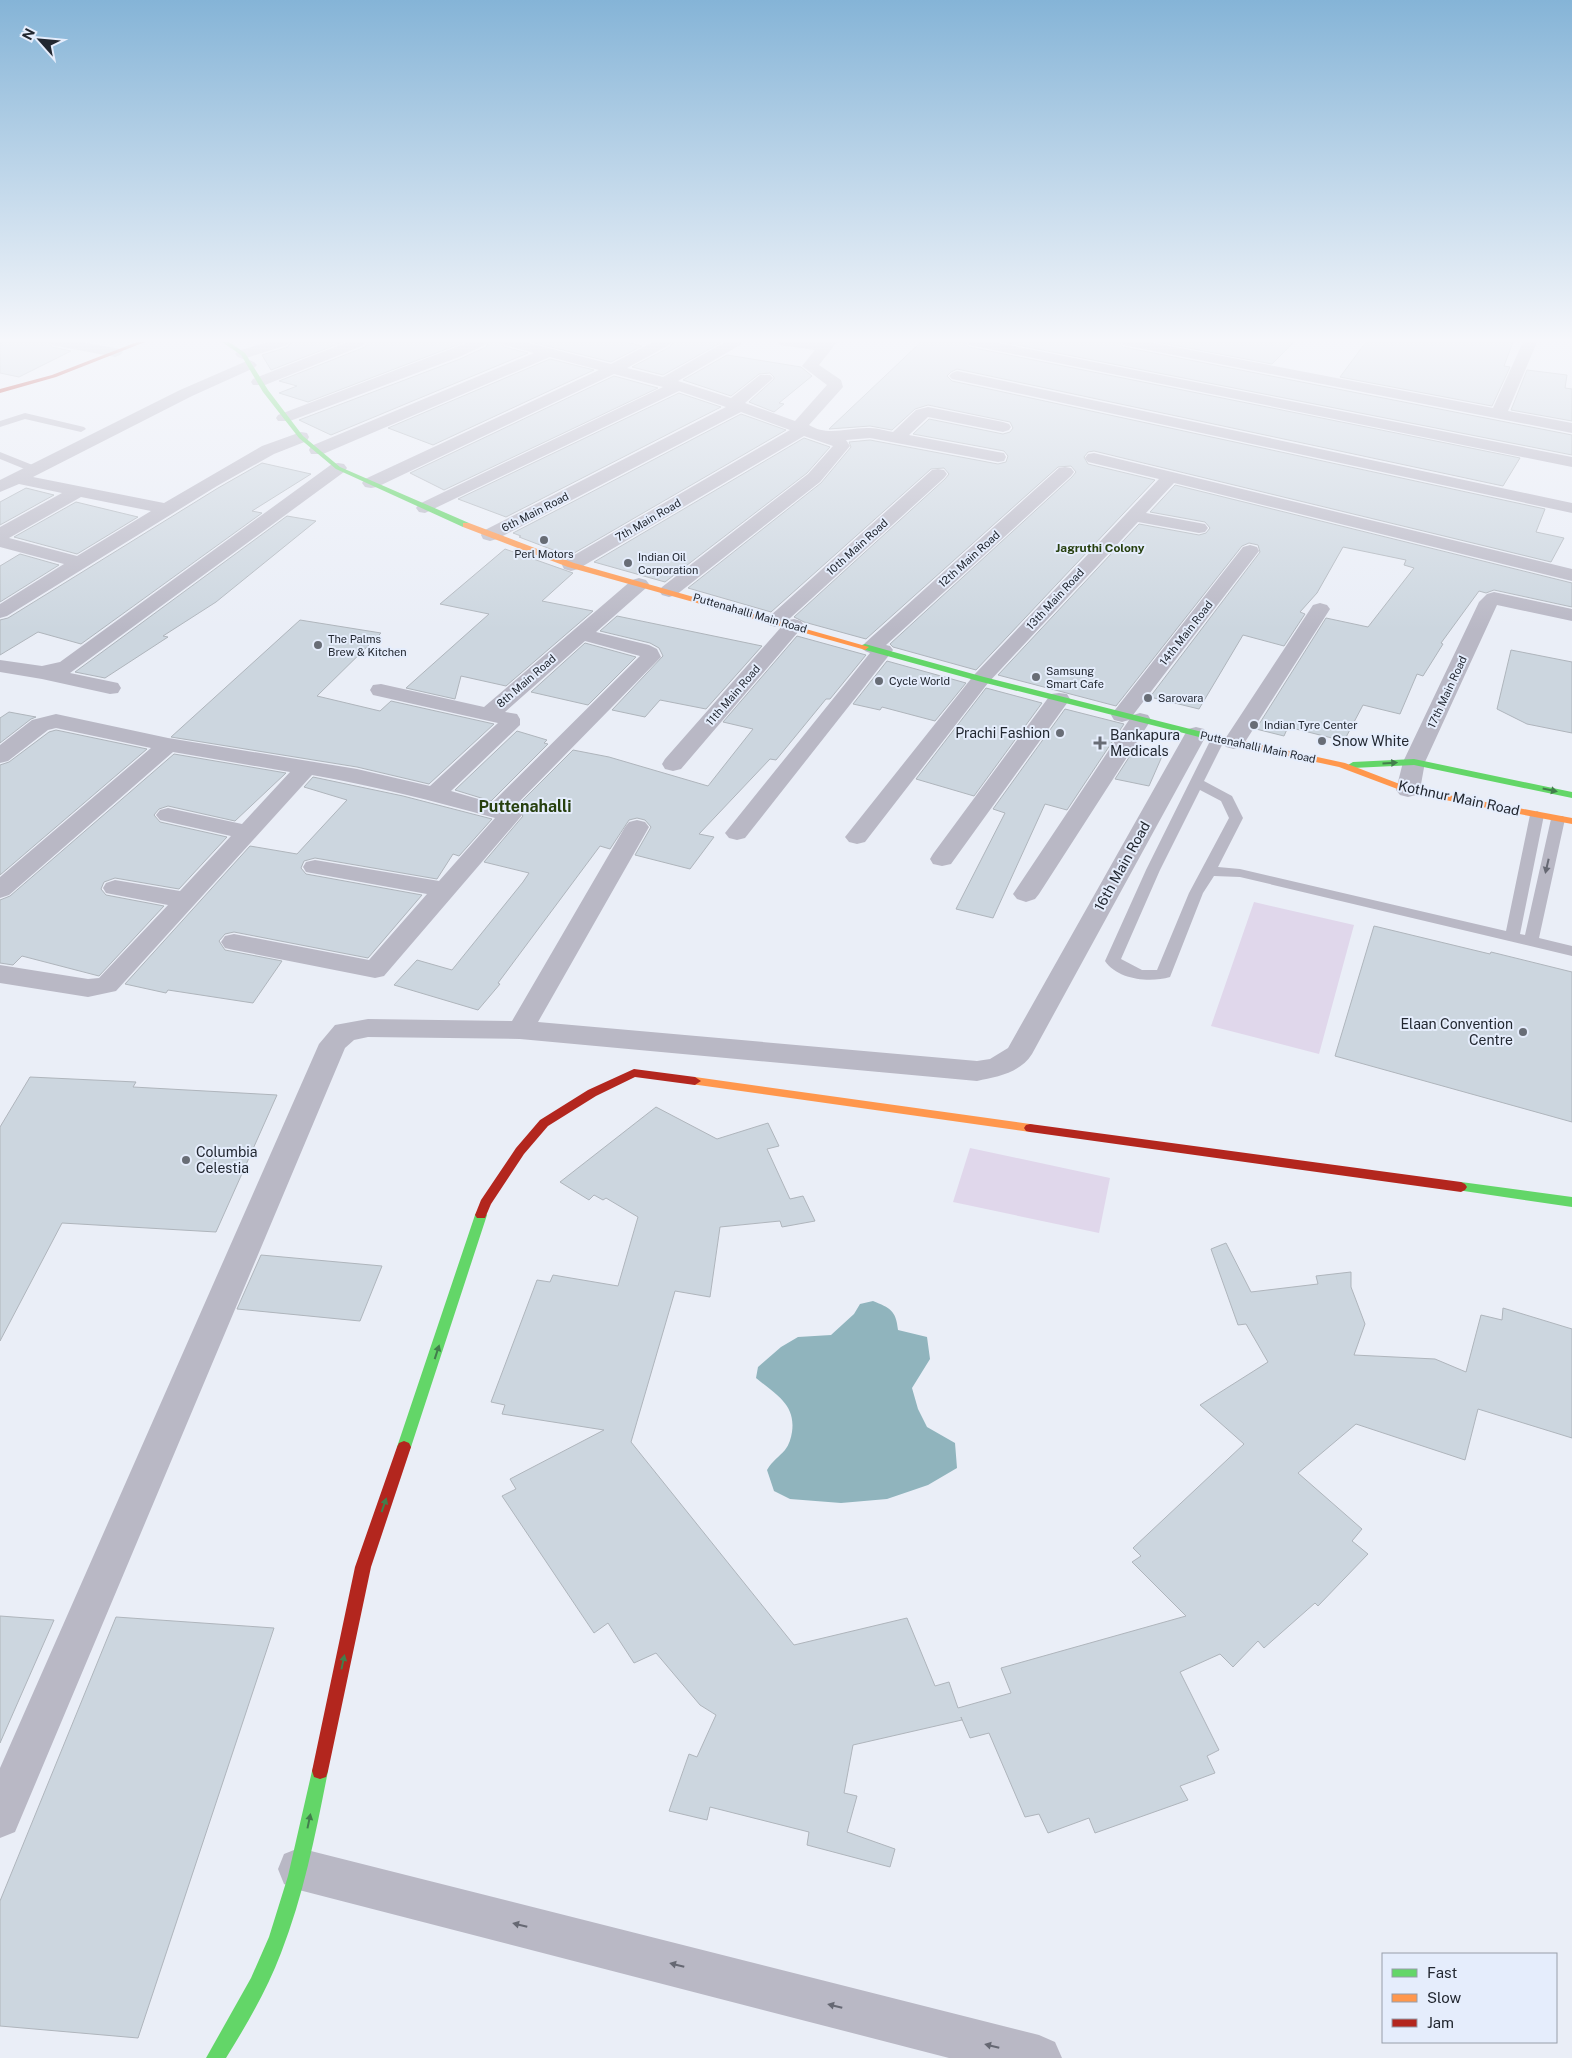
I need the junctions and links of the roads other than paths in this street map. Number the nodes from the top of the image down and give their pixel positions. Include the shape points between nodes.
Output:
1 (98, 438) edge
2 (298, 438) edge
3 (302, 438) edge
4 (346, 438) edge
5 (466, 438) edge
6 (565, 438) edge
7 (674, 438) edge
8 (784, 438) edge
9 (827, 438) edge
10 (898, 438) edge
11 (1247, 438) edge
12 (1453, 438) edge
13 (317, 450) junction
14 (0, 455) edge
15 (998, 457) dead end
16 (1094, 458) dead end
17 (1572, 462) edge
18 (338, 468) junction
19 (36, 470) junction
20 (1065, 472) dead end
21 (938, 474) dead end
22 (1170, 476) junction
23 (18, 479) junction
24 (371, 483) junction
25 (0, 487) edge
26 (79, 492) junction
27 (425, 508) junction
28 (1572, 508) edge
29 (166, 509) junction
30 (1134, 516) junction
31 (1199, 528) dead end
32 (0, 535) edge
33 (490, 535) junction
34 (0, 541) edge
35 (1250, 551) dead end
36 (80, 563) junction
37 (571, 564) junction
38 (1572, 575) edge
39 (639, 584) junction
40 (669, 591) junction
41 (1320, 609) dead end
42 (0, 612) edge
43 (1572, 615) edge
44 (785, 623) junction
45 (581, 634) junction
46 (877, 649) junction
47 (0, 666) edge
48 (46, 674) junction
49 (981, 679) junction
50 (110, 688) dead end
51 (380, 690) dead end
52 (1059, 699) junction
53 (488, 715) junction
54 (1131, 717) junction
55 (1216, 738) junction
56 (168, 745) junction
57 (0, 756) edge
58 (1414, 762) junction
59 (672, 764) dead end
60 (1342, 765) junction
61 (306, 768) junction
62 (1196, 782) junction
63 (1408, 790) junction
64 (435, 794) junction
65 (1572, 795) edge
66 (497, 811) junction
67 (168, 815) dead end
68 (1538, 815) junction
69 (1565, 820) edge
70 (637, 827) dead end
71 (248, 832) junction
72 (738, 833) dead end
73 (857, 837) dead end
74 (942, 859) dead end
75 (315, 867) dead end
76 (1209, 871) junction
77 (115, 888) dead end
78 (0, 890) edge
79 (445, 890) junction
80 (1026, 894) dead end
81 (185, 900) junction
82 (1512, 936) junction
83 (1531, 940) junction
84 (234, 942) dead end
85 (1572, 951) edge
86 (0, 974) edge
87 (520, 1030) junction
88 (1572, 1202) edge
89 (0, 1817) edge
90 (299, 1869) junction
91 (215, 2058) edge
92 (1039, 2058) edge

1 - 19 street
2 - 29 street via 268,450
3 - 13 main road, Puttenahalli Main Road
4 - 13 street
5 - 24 street
6 - 27 street
7 - 33 street, 6th Main Road
8 - 37 street, 7th Main Road
9 - 40 street via 842,446 814,478
10 - 15 street
11 - 28 street
12 - 17 street
13 - 18 main road, Puttenahalli Main Road
14 - 19 lane
16 - 22 street
18 - 24 main road, Puttenahalli Main Road
18 - 48 street via 67,666
19 - 23 street
20 - 46 street, 12th Main Road
21 - 44 street, 10th Main Road
22 - 30 street, 13th Main Road
22 - 38 street
23 - 25 street
23 - 26 street
24 - 27 main road, Puttenahalli Main Road
26 - 29 street
26 - 32 street
27 - 33 main road, Puttenahalli Main Road
29 - 36 street
30 - 31 street
30 - 49 street, 13th Main Road
33 - 37 main road, Puttenahalli Main Road
34 - 36 street
35 - 54 street, 14th Main Road
36 - 42 street
37 - 39 main road, Puttenahalli Main Road
39 - 40 main road, Puttenahalli Main Road
39 - 45 street, 8th Main Road
40 - 44 main road, Puttenahalli Main Road
41 - 55 street, 16th Main Road
43 - 58 street, 17th Main Road via 1494,598 1489,602
44 - 46 main road, Puttenahalli Main Road
44 - 59 street, 11th Main Road
45 - 53 street, 8th Main Road
45 - 66 street via 642,649 651,657
46 - 49 main road, Puttenahalli Main Road
46 - 72 street, 12th Main Road
47 - 48 street
48 - 50 street
49 - 52 main road, Puttenahalli Main Road
49 - 73 street, 13th Main Road
51 - 53 street
52 - 54 main road, Puttenahalli Main Road
52 - 74 street
53 - 64 street, 8th Main Road via 509,719 509,725
54 - 55 main road, Puttenahalli Main Road
54 - 80 street, 14th Main Road
55 - 60 main road, Puttenahalli Main Road
55 - 62 lane
55 - 87 street, 16th Main Road via 1048,998 1018,1054 998,1067 977,1071
56 - 57 street via 56,721 40,725
56 - 61 street
56 - 78 street
60 -> 58 main road, Kothnur Main Road
58 - 63 street, 17th Main Road
58 -> 65 main road, Kothnur Main Road
60 - 63 main road, Kothnur Main Road
61 - 64 street
61 - 71 street
62 - 76 lane via 1228,799 1236,818
62 - 76 lane via 1113,960 1124,969 1154,978 1164,973 1196,893
63 - 68 main road, Kothnur Main Road
64 - 66 street
66 - 79 street via 510,815
67 - 71 street
68 - 69 main road, Kothnur Main Road
68 - 82 lane
69 -> 83 lane
70 - 87 street
71 - 81 street
75 - 79 street
76 - 82 lane via 1240,873
77 - 81 street
79 - 84 street via 376,970
81 - 86 street via 107,985 88,988
82 - 83 lane
83 - 85 lane
87 - 89 street, 16th Main Road via 368,1028 345,1032 333,1044
90 -> 88 main road via 363,1568 485,1203 520,1151 544,1123 592,1093 634,1073
90 - 91 main road via 278,1938 245,2010
92 -> 90 street

